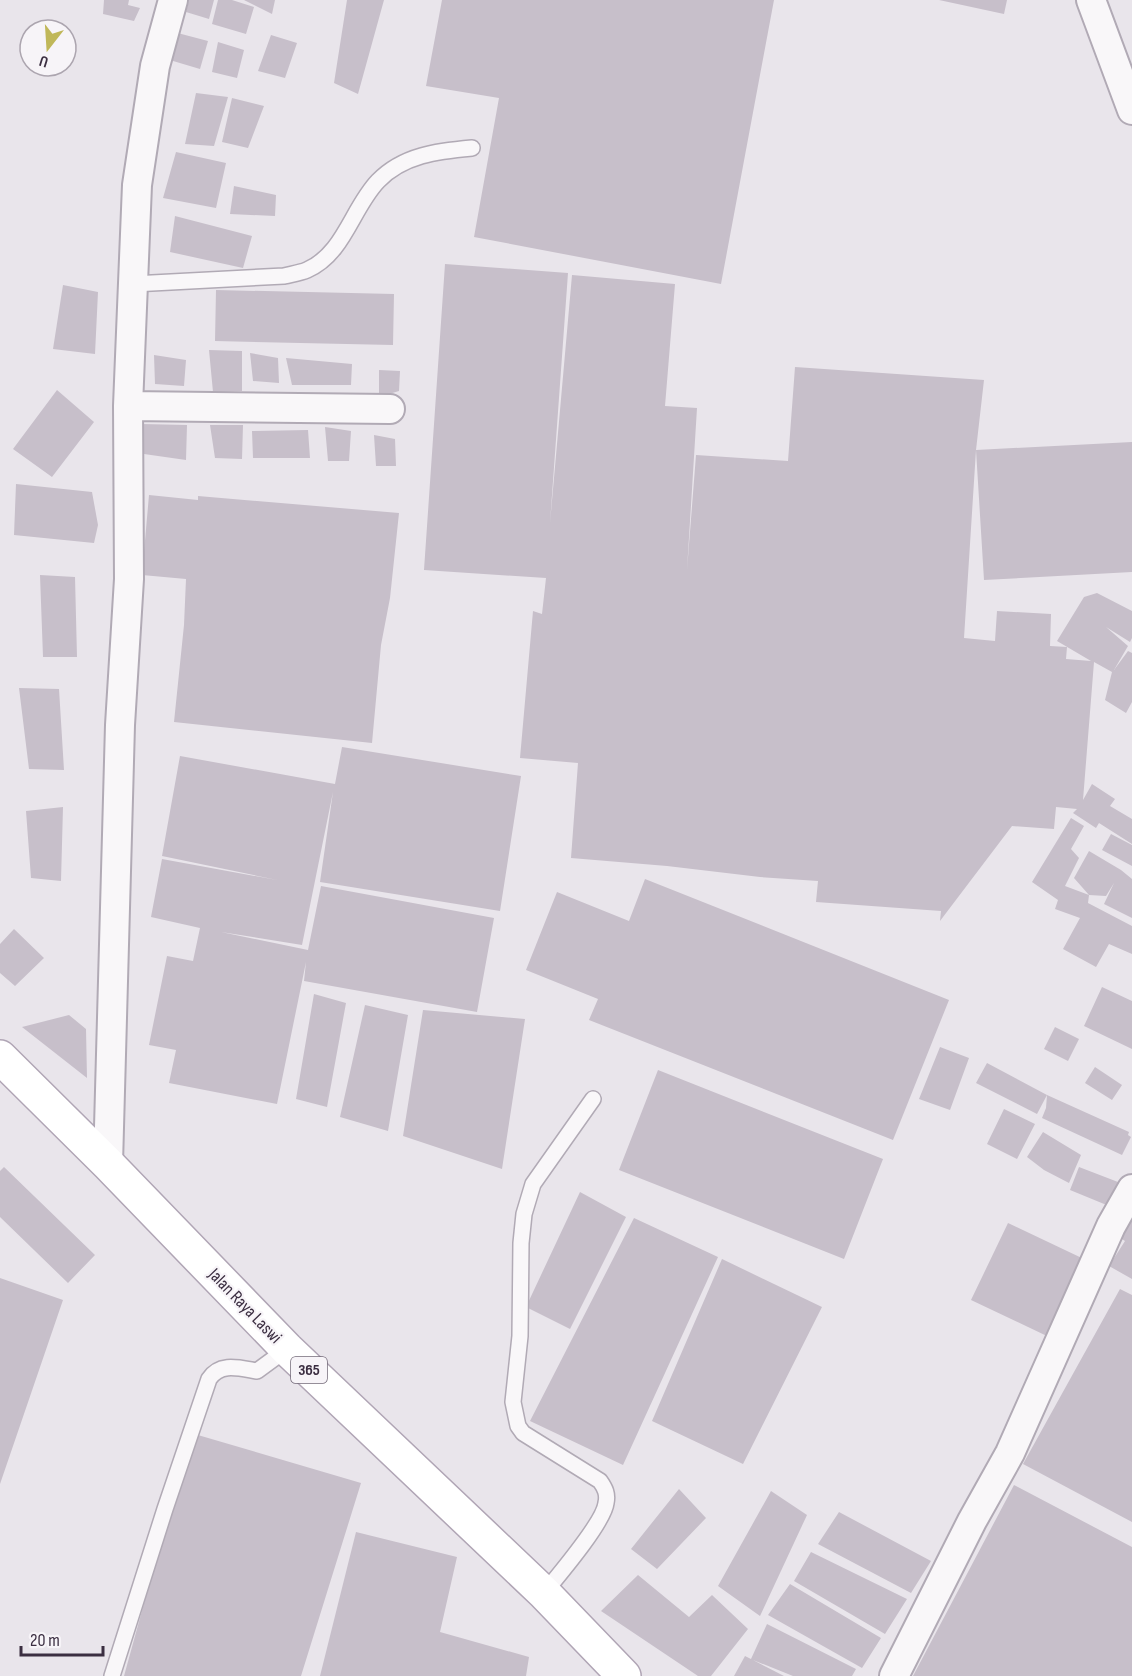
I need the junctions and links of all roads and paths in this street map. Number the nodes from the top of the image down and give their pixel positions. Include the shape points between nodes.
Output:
1 (173, 0) edge
2 (1091, 0) edge
3 (1132, 110) edge
4 (472, 148) dead end
5 (133, 284) junction
6 (128, 406) junction
7 (390, 409) dead end
8 (0, 1057) edge
9 (593, 1099) dead end
10 (108, 1164) junction
11 (1132, 1189) edge
12 (287, 1349) junction
13 (544, 1593) junction
14 (112, 1676) edge
15 (624, 1676) edge
16 (894, 1676) edge

1 - 5 street via 155,66 139,174
2 - 3 street
4 - 5 lane via 433,152 390,171 364,200 341,240 308,270 284,276
5 - 6 street
6 - 7 street
6 - 10 street via 129,579 120,725
8 - 10 main road, Jalan Raya Laswi / 365
9 - 13 lane via 533,1184 521,1243 520,1336 513,1402 518,1426 600,1481 606,1493 603,1513
10 - 12 main road, Jalan Raya Laswi / 365
11 - 16 street via 1111,1226 1010,1453
12 - 13 main road, Jalan Raya Laswi / 365
12 - 14 lane via 257,1371 225,1367 209,1379
13 - 15 main road, Jalan Raya Laswi / 365

